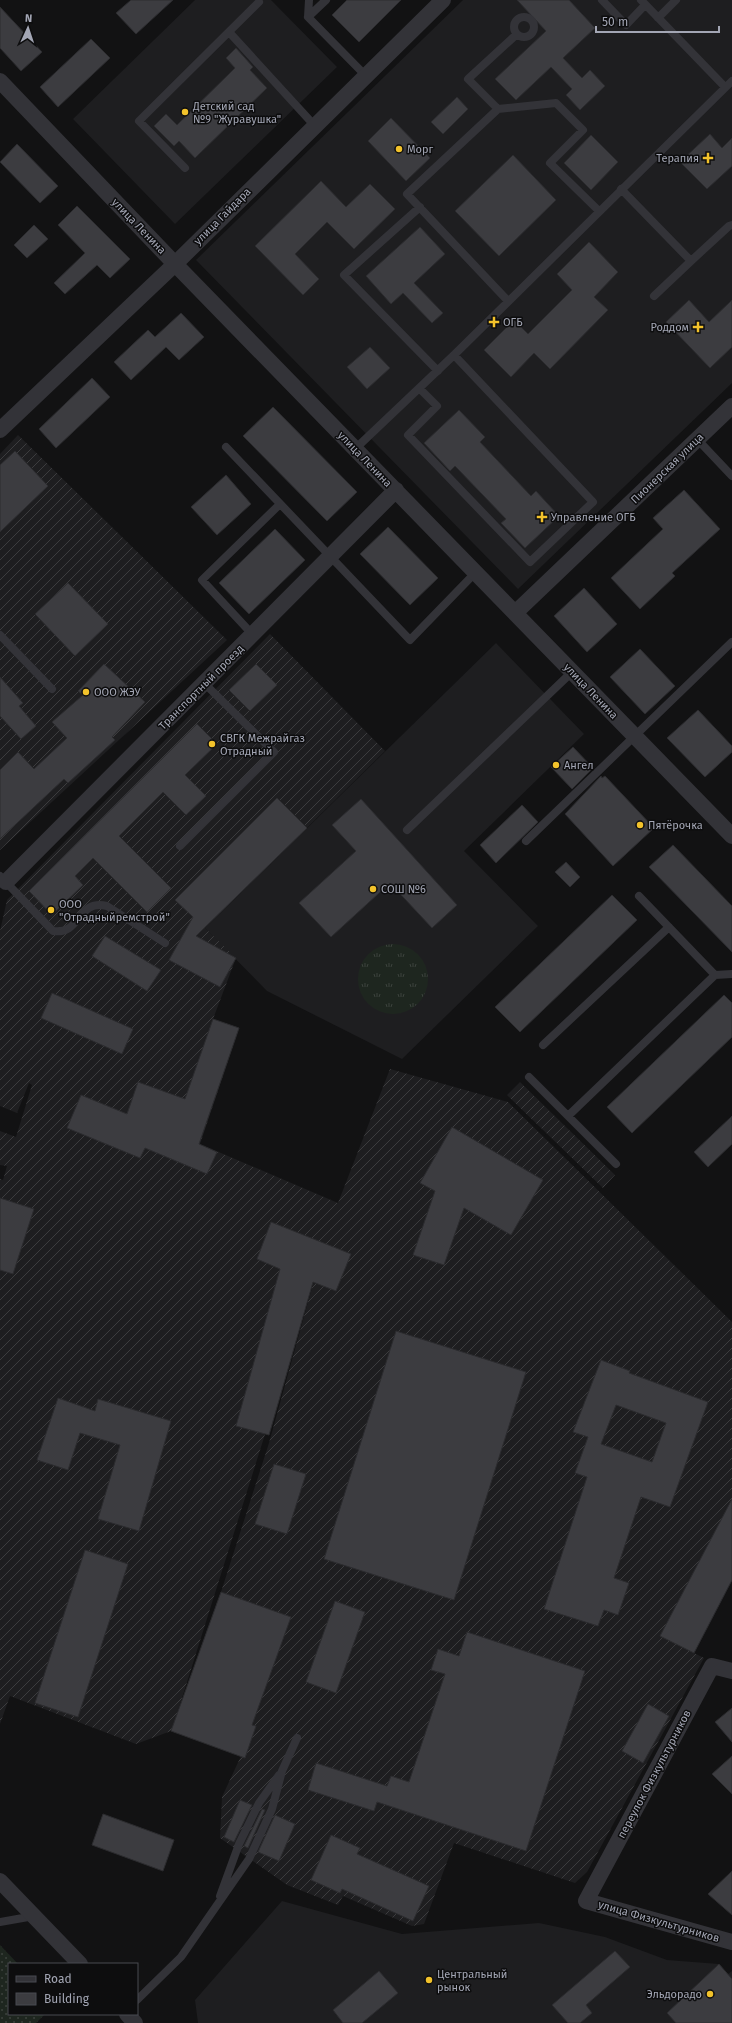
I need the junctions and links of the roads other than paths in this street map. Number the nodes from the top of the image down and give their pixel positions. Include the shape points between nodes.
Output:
1 (309, 0) edge
2 (326, 0) edge
3 (443, 0) edge
4 (602, 0) edge
5 (676, 0) edge
6 (259, 2) dead end
7 (643, 2) edge
8 (308, 17) junction
9 (658, 18) junction
10 (229, 32) junction
11 (517, 34) dead end
12 (365, 75) junction
13 (0, 81) edge
14 (732, 81) edge
15 (725, 87) junction
16 (498, 109) junction
17 (314, 125) junction
18 (186, 168) dead end
19 (621, 189) junction
20 (420, 207) junction
21 (599, 211) junction
22 (732, 225) edge
23 (691, 261) junction
24 (175, 264) junction
25 (654, 296) dead end
26 (508, 301) junction
27 (454, 355) junction
28 (438, 371) junction
29 (419, 388) junction
30 (732, 406) edge
31 (0, 430) edge
32 (697, 439) junction
33 (226, 447) dead end
34 (356, 449) junction
35 (732, 476) edge
36 (396, 490) junction
37 (280, 504) junction
38 (331, 556) junction
39 (476, 572) junction
40 (515, 613) junction
41 (0, 635) edge
42 (253, 635) junction
43 (732, 642) edge
44 (572, 671) junction
45 (204, 683) junction
46 (52, 689) dead end
47 (634, 735) junction
48 (406, 830) dead end
49 (732, 836) edge
50 (526, 842) dead end
51 (180, 846) dead end
52 (3, 879) edge
53 (639, 896) dead end
54 (669, 927) junction
55 (165, 943) dead end
56 (732, 974) edge
57 (715, 975) junction
58 (543, 1045) dead end
59 (529, 1077) dead end
60 (568, 1116) junction
61 (616, 1164) dead end
62 (732, 1671) edge
63 (297, 1738) dead end
64 (282, 1771) junction
65 (0, 1881) edge
66 (586, 1900) joint
67 (216, 1907) junction
68 (35, 1916) junction
69 (0, 1922) edge
70 (732, 1942) edge
71 (79, 1963) edge
72 (138, 1999) edge
73 (127, 2015) edge
74 (135, 2023) edge

1 - 8 lane
2 - 8 lane
3 - 12 street, улица Гайдара
4 - 7 lane via 626,25
5 - 9 lane
6 - 10 lane
7 - 9 lane
8 - 12 lane
9 - 15 lane
10 - 17 lane
10 - 18 lane via 139,121
11 - 16 lane via 468,79
12 - 17 street, улица Гайдара
13 - 24 street, улица Ленина
14 - 15 lane
15 - 19 lane
16 - 20 lane via 407,194
16 - 21 lane via 556,103 562,108 583,130 550,163
17 - 24 street, улица Гайдара
19 - 21 lane
19 - 23 lane
20 - 26 lane
20 - 28 lane via 344,275
21 - 26 lane
22 - 23 lane
23 - 25 lane
24 - 31 street, улица Гайдара
24 - 34 street, улица Ленина
26 - 27 lane
27 - 28 lane
27 - 29 lane via 593,502 530,562 408,435 437,406
28 - 29 lane
29 - 34 lane
30 - 32 street, Пионерская улица
32 - 35 lane
32 - 40 street, Пионерская улица
33 - 37 lane
34 - 36 street, улица Ленина
36 - 38 street, Транспортный проезд
36 - 39 street, улица Ленина
37 - 38 lane
37 - 42 lane via 202,580
38 - 39 lane via 410,640
38 - 42 street, Транспортный проезд
39 - 40 street, улица Ленина
40 - 44 street, улица Ленина
41 - 46 lane
42 - 45 street, Транспортный проезд
43 - 47 lane
44 - 47 street, улица Ленина
44 - 48 lane
45 - 51 lane via 274,752
45 - 52 street, Транспортный проезд
47 - 49 street, улица Ленина
47 - 50 lane
52 - 55 lane via 53,931 62,932 70,928 89,907 96,904 107,906
53 - 54 lane
54 - 57 lane
54 - 58 lane
56 - 57 lane
57 - 60 lane
59 - 60 lane
60 - 61 lane
62 - 66 street, переулок Физкультурников via 712,1666
63 - 64 lane
64 - 67 lane via 259,1803 249,1823
64 - 67 lane via 272,1809 254,1850
65 - 68 street
66 - 70 street, улица Физкультурников
67 - 72 lane via 181,1957
68 - 69 lane
68 - 71 street
73 - 74 street

